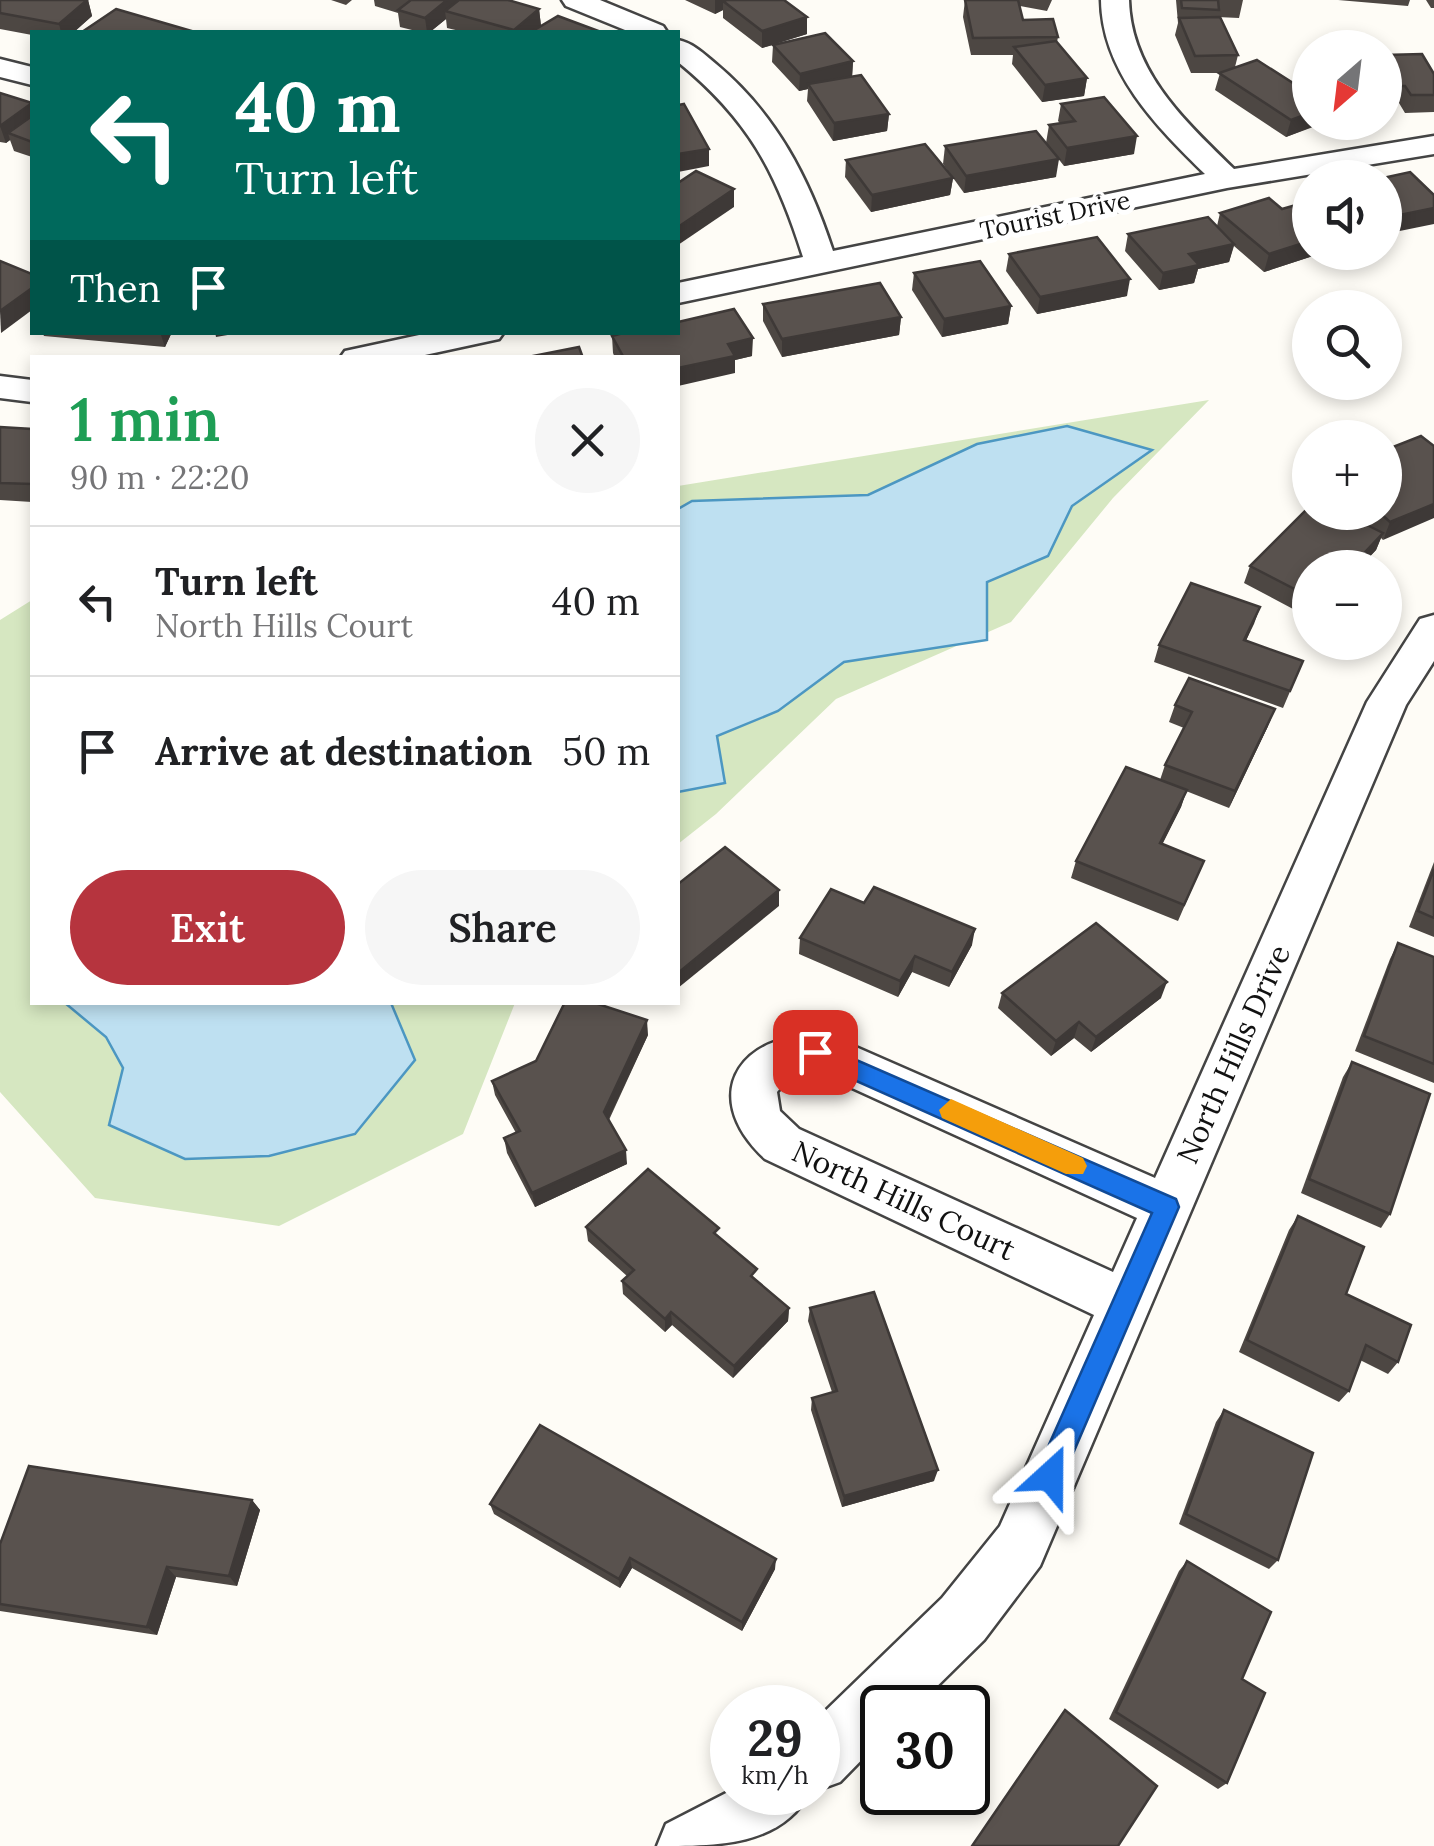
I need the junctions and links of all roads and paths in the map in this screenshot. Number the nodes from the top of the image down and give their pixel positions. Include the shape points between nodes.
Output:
1 (1116, 0) edge
2 (582, 1) edge
3 (648, 30) edge
4 (680, 50) edge
5 (0, 68) edge
6 (30, 76) edge
7 (1434, 144) edge
8 (1227, 180) junction
9 (821, 264) junction
10 (680, 294) edge
11 (457, 335) edge
12 (418, 339) edge
13 (367, 355) edge
14 (0, 388) edge
15 (30, 391) edge
16 (1434, 629) edge
17 (1167, 1207) junction
18 (1125, 1304) junction
19 (840, 1739) edge
20 (747, 1815) edge
21 (688, 1846) edge

1 - 8 street via 1118,45 1172,123
2 - 3 street
4 - 9 street via 756,120 805,213
5 - 6 street
7 - 8 street, Tourist Drive
8 - 9 street, Tourist Drive
9 - 10 street, Tourist Drive
11 - 12 street
12 - 13 street
14 - 15 street
16 - 17 street, North Hills Drive via 1388,702
17 - 18 street, North Hills Drive
17 - 18 street, North Hills Court via 832,1057 798,1052 757,1078 752,1107 782,1144
18 - 19 street, North Hills Drive via 1020,1546 963,1619
20 - 21 street

